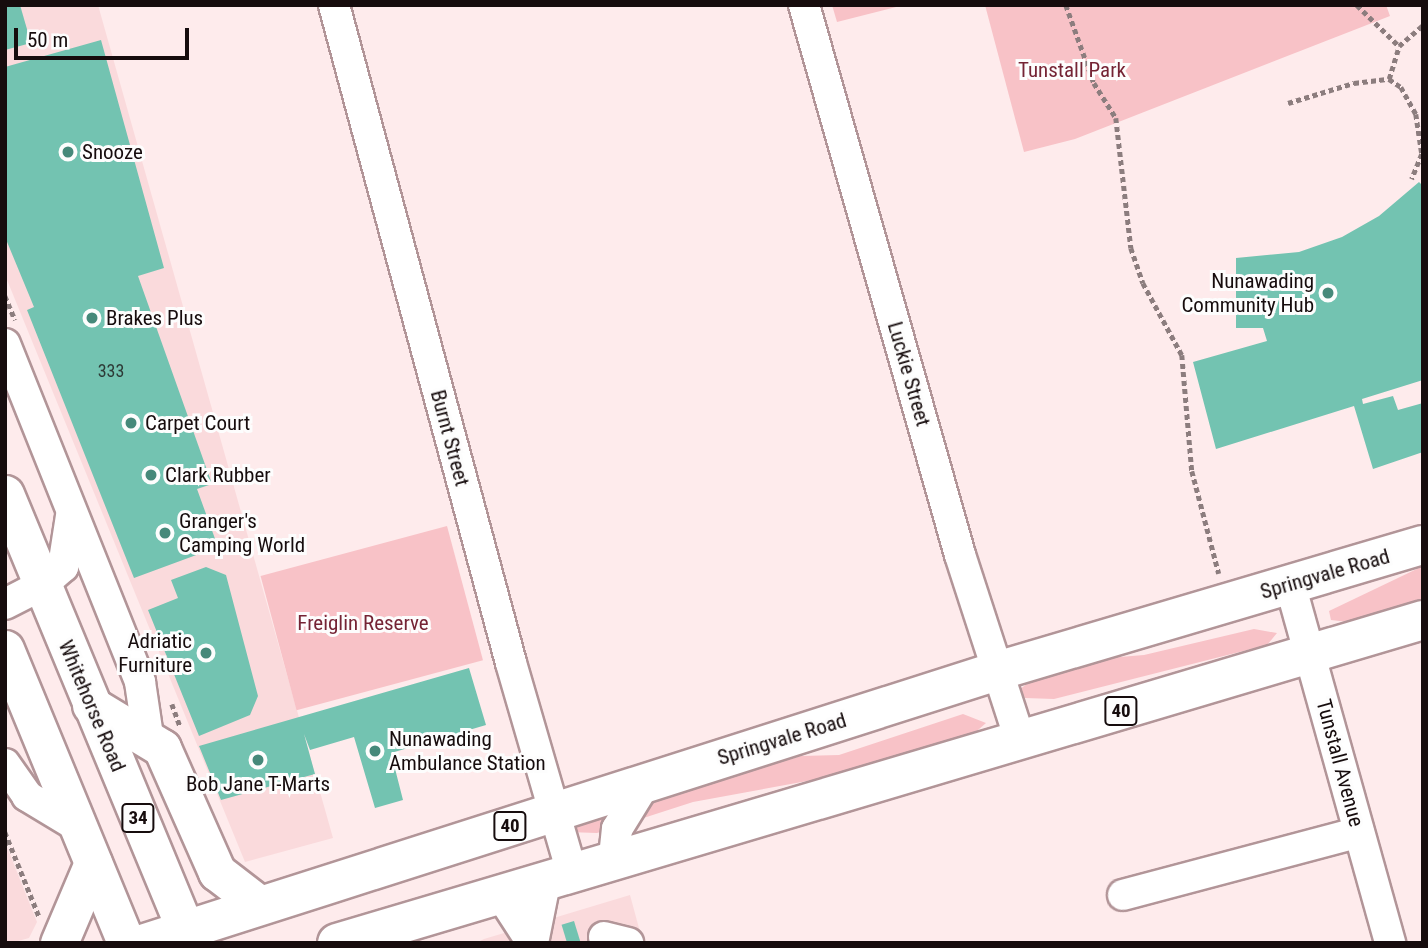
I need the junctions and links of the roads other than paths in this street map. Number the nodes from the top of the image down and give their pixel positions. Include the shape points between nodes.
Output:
1 (334, 5) edge
2 (804, 5) edge
3 (5, 344) edge
4 (5, 494) edge
5 (70, 509) junction
6 (1423, 545) edge
7 (1290, 584) junction
8 (42, 585) junction
9 (5, 604) edge
10 (1423, 620) edge
11 (5, 649) edge
12 (1311, 654) junction
13 (997, 671) junction
14 (91, 705) junction
15 (148, 736) junction
16 (1020, 740) junction
17 (5, 764) edge
18 (646, 782) junction
19 (13, 799) edge
20 (553, 812) junction
21 (77, 826) junction
22 (1359, 832) junction
23 (614, 857) junction
24 (93, 863) junction
25 (559, 874) junction
26 (499, 892) junction
27 (1123, 895) dead end
28 (260, 905) junction
29 (50, 932) edge
30 (188, 937) edge
31 (126, 943) edge
32 (145, 943) edge
33 (337, 943) edge
34 (533, 943) edge
35 (1390, 943) edge

1 - 20 street, Burnt Street
2 - 13 street, Luckie Street
3 - 5 street, Whitehorse Road
4 - 8 main road, Whitehorse Road / 34
5 - 8 street, Whitehorse Road via 67,558 57,574
5 - 15 street, Whitehorse Road via 143,692
6 - 7 highway, Springvale Road / 40
7 - 12 street, Tunstall Avenue
7 - 13 highway, Springvale Road / 40
8 - 9 street, Whitehorse Road
8 - 14 main road, Whitehorse Road / 34
10 - 12 highway, 40
11 - 21 main road
12 - 16 highway, 40
12 - 22 street, Tunstall Avenue
13 - 16 street, Luckie Street
13 - 18 highway, Springvale Road / 40
14 - 15 main road
14 - 30 main road, Whitehorse Road / 34
15 - 28 main road via 172,765 217,872
16 - 23 highway, 40
17 - 19 street
18 - 20 highway, Springvale Road / 40
18 - 23 street via 617,829
19 - 21 street
20 - 25 street, Burnt Street
20 - 28 highway, Springvale Road / 40
21 - 24 main road
22 - 27 street
22 - 35 street, Tunstall Avenue
23 - 25 highway, 40
24 - 29 main road
24 - 31 main road
25 - 26 highway, 40
25 - 34 street
26 - 33 highway, 40
26 - 34 street
28 - 30 highway, Springvale Road / 40
30 - 32 highway, Springvale Road / 40

